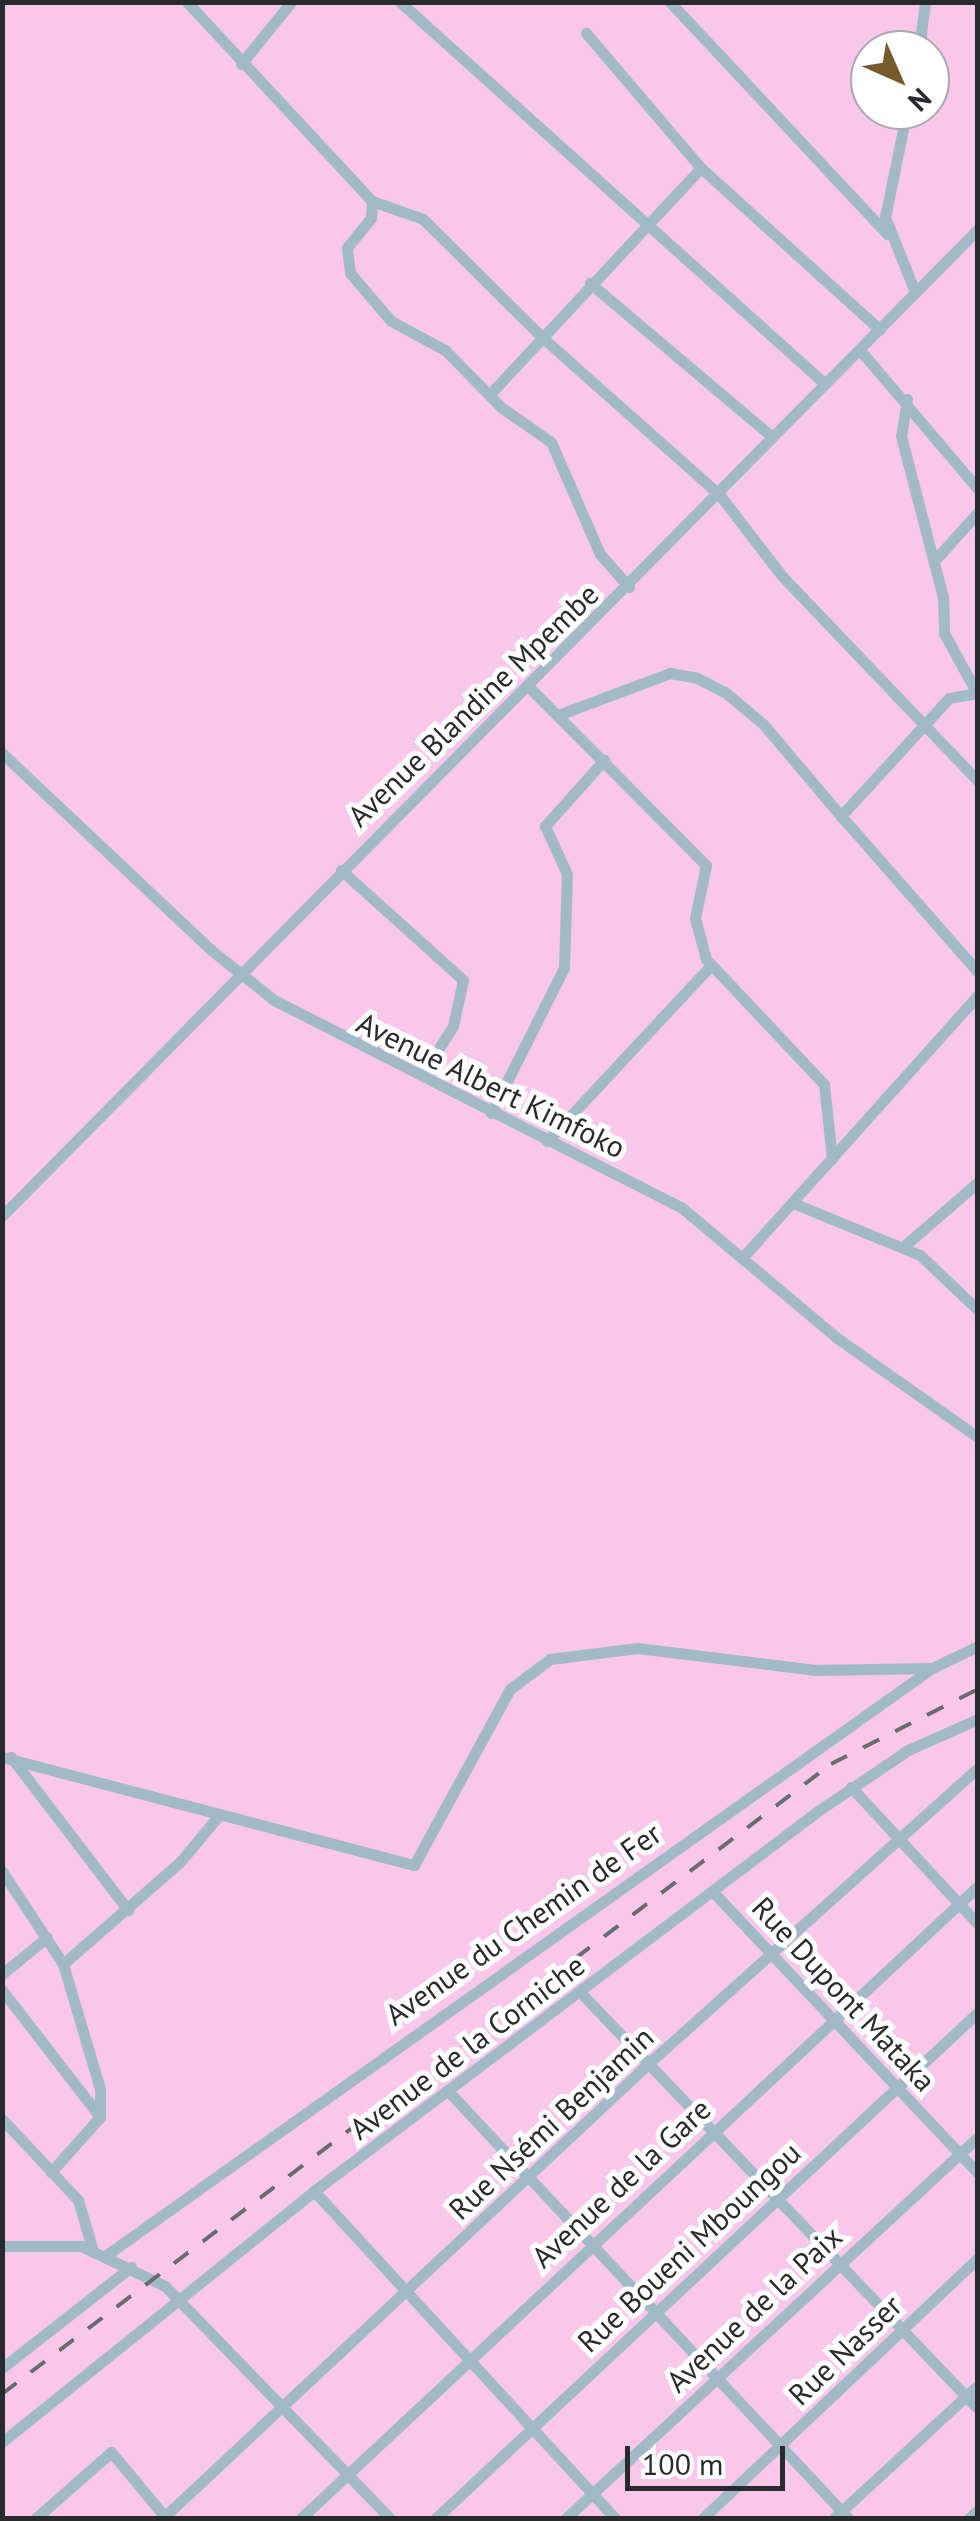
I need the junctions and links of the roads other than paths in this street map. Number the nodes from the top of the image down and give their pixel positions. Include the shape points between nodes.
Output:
1 (187, 2) edge
2 (291, 2) edge
3 (400, 2) edge
4 (670, 2) edge
5 (925, 2) edge
6 (922, 30) edge
7 (586, 33) dead end
8 (241, 64) junction
9 (902, 130) edge
10 (701, 168) junction
11 (372, 201) junction
12 (650, 222) junction
13 (978, 228) edge
14 (887, 234) junction
15 (590, 283) junction
16 (915, 292) junction
17 (880, 330) junction
18 (543, 338) junction
19 (860, 350) junction
20 (825, 384) junction
21 (490, 394) junction
22 (907, 399) junction
23 (772, 437) junction
24 (978, 489) edge
25 (720, 494) junction
26 (978, 512) edge
27 (935, 560) junction
28 (629, 586) junction
29 (527, 685) junction
30 (977, 694) edge
31 (558, 716) junction
32 (927, 727) junction
33 (2, 753) edge
34 (604, 760) junction
35 (978, 782) edge
36 (841, 816) junction
37 (340, 870) junction
38 (710, 966) junction
39 (978, 972) edge
40 (241, 977) junction
41 (978, 995) edge
42 (422, 1075) junction
43 (491, 1113) junction
44 (547, 1141) junction
45 (832, 1159) junction
46 (978, 1182) edge
47 (794, 1202) junction
48 (2, 1216) edge
49 (903, 1247) junction
50 (743, 1257) junction
51 (978, 1281) edge
52 (964, 1292) junction
53 (978, 1310) edge
54 (978, 1438) edge
55 (978, 1646) edge
56 (932, 1668) junction
57 (978, 1719) edge
58 (6, 1757) edge
59 (978, 1768) edge
60 (851, 1787) junction
61 (220, 1814) junction
62 (897, 1838) junction
63 (2, 1871) edge
64 (978, 1886) edge
65 (714, 1893) junction
66 (958, 1902) junction
67 (128, 1910) junction
68 (978, 1924) edge
69 (48, 1936) junction
70 (772, 1953) junction
71 (63, 1964) junction
72 (2, 1974) edge
73 (2, 1990) edge
74 (582, 1994) junction
75 (976, 2015) edge
76 (834, 2020) junction
77 (649, 2063) junction
78 (898, 2086) junction
79 (448, 2092) junction
80 (100, 2117) junction
81 (2, 2119) edge
82 (712, 2132) junction
83 (978, 2137) edge
84 (959, 2154) junction
85 (51, 2172) junction
86 (978, 2173) edge
87 (529, 2178) junction
88 (314, 2191) junction
89 (774, 2200) junction
90 (592, 2244) junction
91 (2, 2246) edge
92 (99, 2254) junction
93 (978, 2258) edge
94 (837, 2265) junction
95 (130, 2266) junction
96 (408, 2292) junction
97 (180, 2298) junction
98 (656, 2312) junction
99 (900, 2332) junction
100 (469, 2359) junction
101 (2, 2368) edge
102 (719, 2376) junction
103 (978, 2385) edge
104 (966, 2396) junction
105 (284, 2407) junction
106 (978, 2409) edge
107 (533, 2428) junction
108 (2, 2442) edge
109 (779, 2448) junction
110 (348, 2474) junction
111 (591, 2493) junction
112 (978, 2510) edge
113 (841, 2516) edge
114 (36, 2518) edge
115 (165, 2518) edge
116 (300, 2518) edge
117 (390, 2518) edge
118 (436, 2518) edge
119 (566, 2518) edge
120 (615, 2518) edge
121 (704, 2518) edge
122 (969, 2518) edge

1 - 8 street
2 - 8 street
3 - 12 street
4 - 14 street
5 - 6 street
7 - 10 street
8 - 11 street via 289,105
9 - 14 street via 887,198
10 - 12 street
10 - 17 street
11 - 18 street via 423,220
11 - 21 street via 373,214 347,248 350,274 391,321 432,340
12 - 15 street
12 - 20 street
13 - 16 street, Avenue Blandine Mpembe
14 - 16 street
15 - 18 street
15 - 23 street
16 - 17 street, Avenue Blandine Mpembe
17 - 19 street, Avenue Blandine Mpembe
18 - 21 street
18 - 25 street
19 - 20 street, Avenue Blandine Mpembe
19 - 22 street
20 - 23 street, Avenue Blandine Mpembe
21 - 28 street via 560,454 593,540
22 - 24 street
22 - 27 street via 901,436
23 - 25 street, Avenue Blandine Mpembe
25 - 28 street, Avenue Blandine Mpembe
25 - 32 street via 782,576
26 - 27 street
27 - 30 street via 944,633
28 - 29 street, Avenue Blandine Mpembe
29 - 31 street
29 - 37 street, Avenue Blandine Mpembe
30 - 32 street via 950,698
31 - 34 street
31 - 36 street via 670,673 696,678 756,717
32 - 35 street
32 - 36 street
33 - 40 street, Avenue Albert Kimfoko
34 - 38 street via 706,865 695,918
34 - 43 street via 545,826 567,874 564,968
36 - 39 street
37 - 40 street, Avenue Blandine Mpembe
37 - 42 street via 463,980 453,1026
38 - 44 street
38 - 45 street via 824,1084
40 - 42 street, Avenue Albert Kimfoko via 308,1020
40 - 48 street, Avenue Blandine Mpembe
41 - 45 street
42 - 43 street, Avenue Albert Kimfoko
43 - 44 street, Avenue Albert Kimfoko
44 - 50 street, Avenue Albert Kimfoko via 681,1207
45 - 47 street
46 - 49 street
47 - 49 street
47 - 50 street
49 - 52 street
50 - 54 street, Avenue Albert Kimfoko via 837,1338
51 - 52 street
52 - 53 street
55 - 56 street, Avenue du Chemin de Fer
56 - 61 street via 816,1670 637,1648 550,1660 510,1689 414,1865
56 - 92 street, Avenue du Chemin de Fer
57 - 60 street, Avenue de la Corniche via 908,1750
58 - 61 street
58 - 67 street
59 - 62 street, Rue Nsémi Benjamin
60 - 62 street
60 - 65 street, Avenue de la Corniche
61 - 67 street
62 - 66 street
62 - 70 street, Rue Nsémi Benjamin
63 - 69 street
64 - 66 street, Avenue de la Gare
65 - 70 street, Rue Dupont Mataka
65 - 74 street, Avenue de la Corniche
66 - 68 street
66 - 76 street, Avenue de la Gare
67 - 71 street
69 - 71 street
69 - 72 street
70 - 76 street, Rue Dupont Mataka
70 - 77 street, Rue Nsémi Benjamin
71 - 80 street via 100,2089
73 - 80 street
74 - 77 street
74 - 79 street, Avenue de la Corniche
75 - 78 street, Rue Boueni Mboungou
76 - 78 street, Rue Dupont Mataka
76 - 82 street, Avenue de la Gare
77 - 82 street
77 - 87 street, Rue Nsémi Benjamin
78 - 84 street, Rue Dupont Mataka
78 - 89 street, Rue Boueni Mboungou
79 - 87 street
79 - 88 street, Avenue de la Corniche
80 - 85 street
81 - 85 street
82 - 89 street
82 - 90 street, Avenue de la Gare
83 - 84 street, Avenue de la Paix
84 - 86 street, Rue Dupont Mataka
84 - 94 street, Avenue de la Paix
85 - 92 street via 78,2200
87 - 90 street
87 - 96 street, Rue Nsémi Benjamin
88 - 96 street
88 - 97 street, Avenue de la Corniche
89 - 94 street
89 - 98 street, Rue Boueni Mboungou
90 - 98 street
90 - 100 street, Avenue de la Gare
91 - 92 street via 53,2242
92 - 95 street
93 - 99 street, Rue Nasser
94 - 99 street
94 - 102 street, Avenue de la Paix
95 - 97 street
95 - 101 street
96 - 100 street
96 - 105 street, Rue Nsémi Benjamin
97 - 105 street
97 - 108 street, Avenue de la Corniche
98 - 102 street
98 - 107 street, Rue Boueni Mboungou
99 - 104 street
99 - 109 street, Rue Nasser
100 - 107 street
100 - 110 street, Avenue de la Gare
102 - 109 street
102 - 111 street, Avenue de la Paix
103 - 104 street
104 - 106 street
104 - 113 street
105 - 110 street
105 - 115 street, Rue Nsémi Benjamin
107 - 111 street
107 - 118 street, Rue Boueni Mboungou
109 - 113 street
109 - 121 street, Rue Nasser
110 - 116 street, Avenue de la Gare
110 - 117 street
111 - 119 street, Avenue de la Paix
111 - 120 street
112 - 122 street
114 - 115 street via 111,2452

